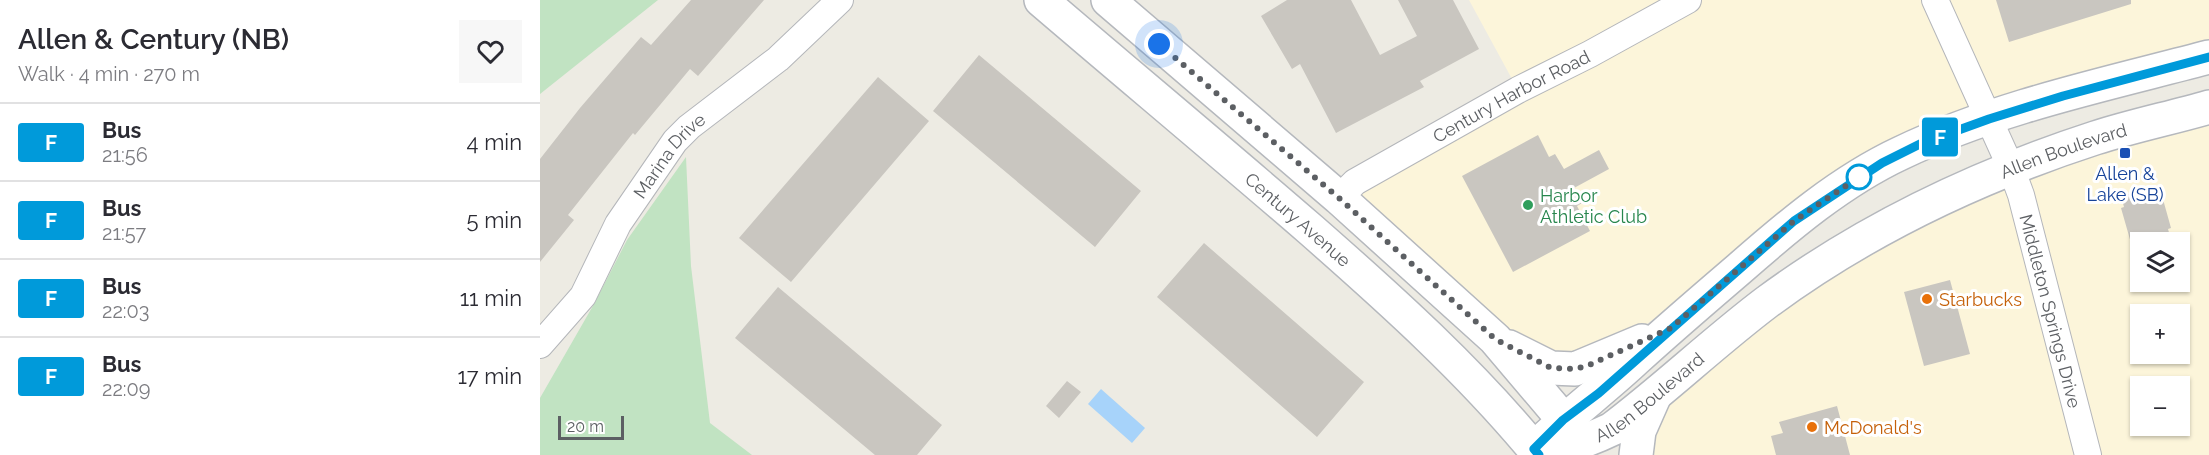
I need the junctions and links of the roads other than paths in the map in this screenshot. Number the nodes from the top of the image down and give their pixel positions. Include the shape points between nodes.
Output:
1 (840, 0) edge
2 (1041, 0) edge
3 (1108, 0) edge
4 (1688, 0) edge
5 (1935, 0) edge
6 (2209, 57) edge
7 (2209, 107) edge
8 (1989, 119) junction
9 (2011, 168) junction
10 (1339, 198) junction
11 (1671, 328) junction
12 (1495, 339) junction
13 (540, 345) edge
14 (1658, 391) junction
15 (1579, 439) edge
16 (1533, 453) edge
17 (1636, 455) edge
18 (2088, 455) edge

1 - 13 street, Marina Drive via 778,59 675,141 618,224 583,296
2 - 16 main road, Century Avenue via 1395,304 1457,364
3 - 10 main road
4 - 10 street, Century Harbor Road via 1365,176
5 - 8 street, Middleton Springs Drive
6 - 8 main road, Allen Boulevard
7 - 9 main road, Allen Boulevard via 2098,137
8 - 9 street, Middleton Springs Drive
8 - 11 main road, Allen Boulevard via 1899,153 1841,189 1794,221
9 - 14 main road, Allen Boulevard via 1941,198 1839,254 1767,303
9 - 18 street, Middleton Springs Drive
10 - 12 main road
11 - 12 main road via 1575,369 1551,368
11 - 15 main road, Allen Boulevard via 1599,393
12 - 15 main road
14 - 15 main road, Allen Boulevard via 1612,429
14 - 17 main road via 1639,431
15 - 16 main road, Allen Boulevard via 1566,447

